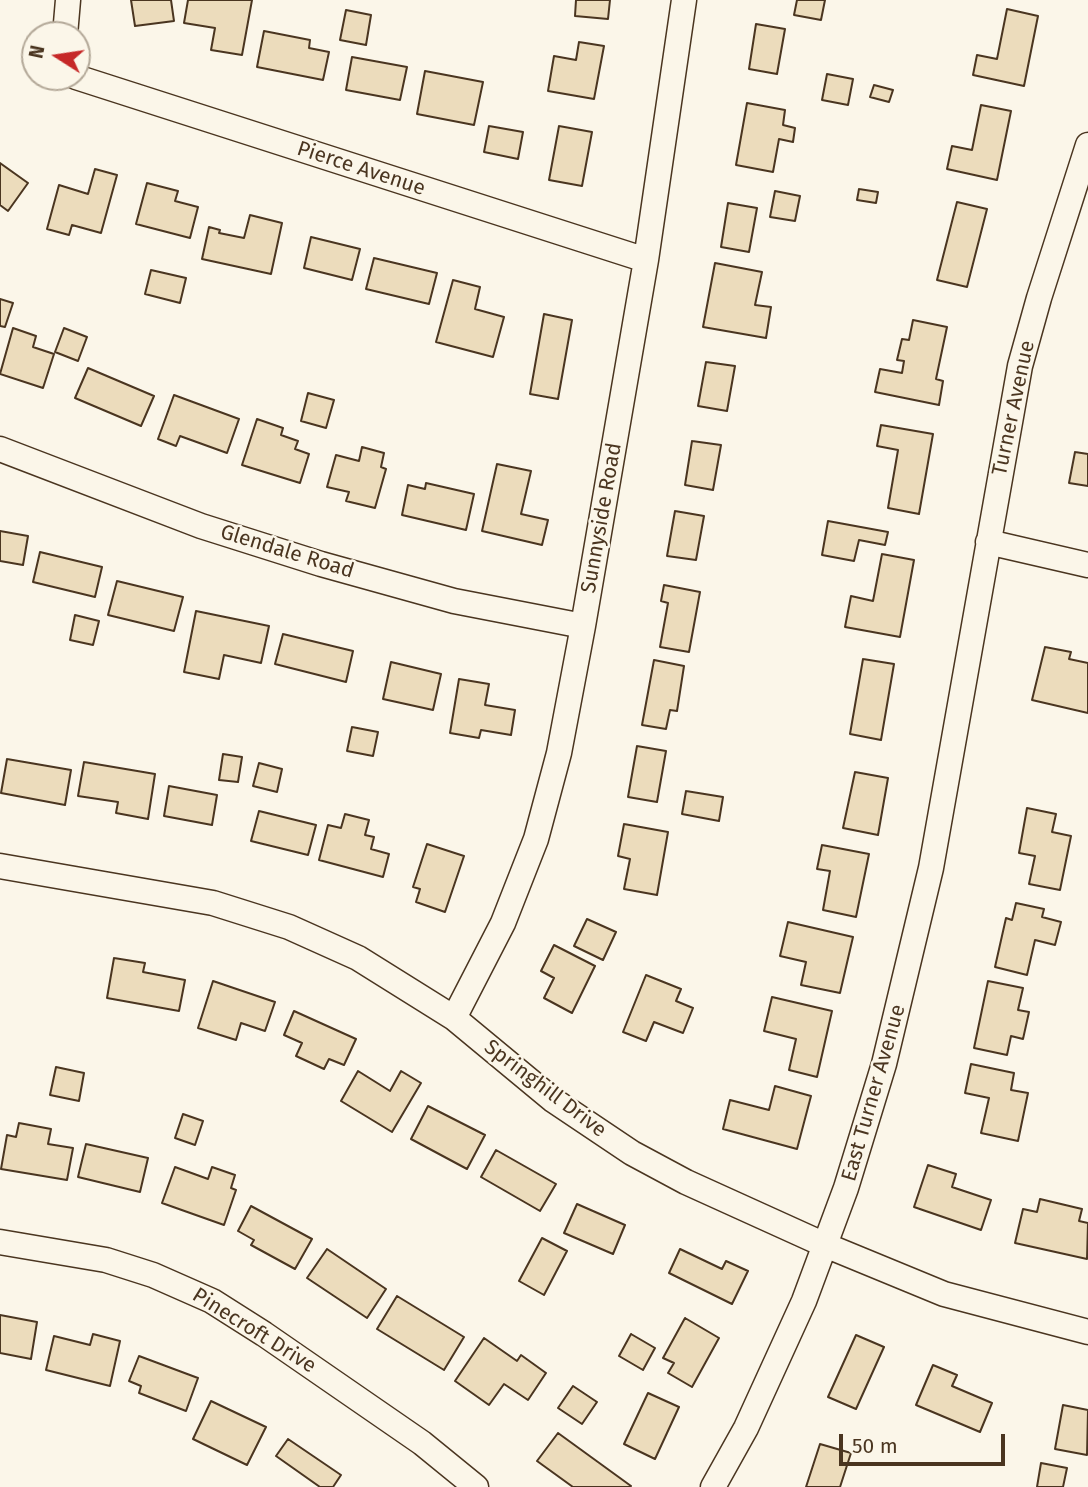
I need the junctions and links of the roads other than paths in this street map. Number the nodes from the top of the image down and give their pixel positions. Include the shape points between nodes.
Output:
1 (68, 0) edge
2 (684, 0) edge
3 (66, 21) edge
4 (91, 82) edge
5 (1088, 145) edge
6 (646, 260) junction
7 (0, 449) edge
8 (988, 542) junction
9 (1088, 565) edge
10 (583, 626) junction
11 (965, 677) joint
12 (0, 866) edge
13 (454, 1018) junction
14 (0, 1242) edge
15 (825, 1245) junction
16 (1088, 1332) edge
17 (477, 1487) edge
18 (713, 1487) edge

1 - 3 street
2 - 6 street, Sunnyside Road
4 - 6 street, Pierce Avenue
5 - 8 street, Turner Avenue via 1020,366
6 - 10 street, Sunnyside Road
7 - 10 street, Glendale Road via 201,526 321,564 454,601
8 - 9 street
8 - 11 street, Turner Avenue
10 - 13 street, Sunnyside Road via 559,753 536,839 503,923
11 - 15 street, East Turner Avenue via 916,938 880,1076
12 - 13 street, Springhill Drive via 213,903 289,927 358,958
13 - 15 street, Springhill Drive via 543,1093 632,1153
14 - 17 street, Pinecroft Drive via 106,1260 212,1301 410,1435
15 - 16 street, Springhill Drive via 944,1294
15 - 18 street, East Turner Avenue via 780,1357

